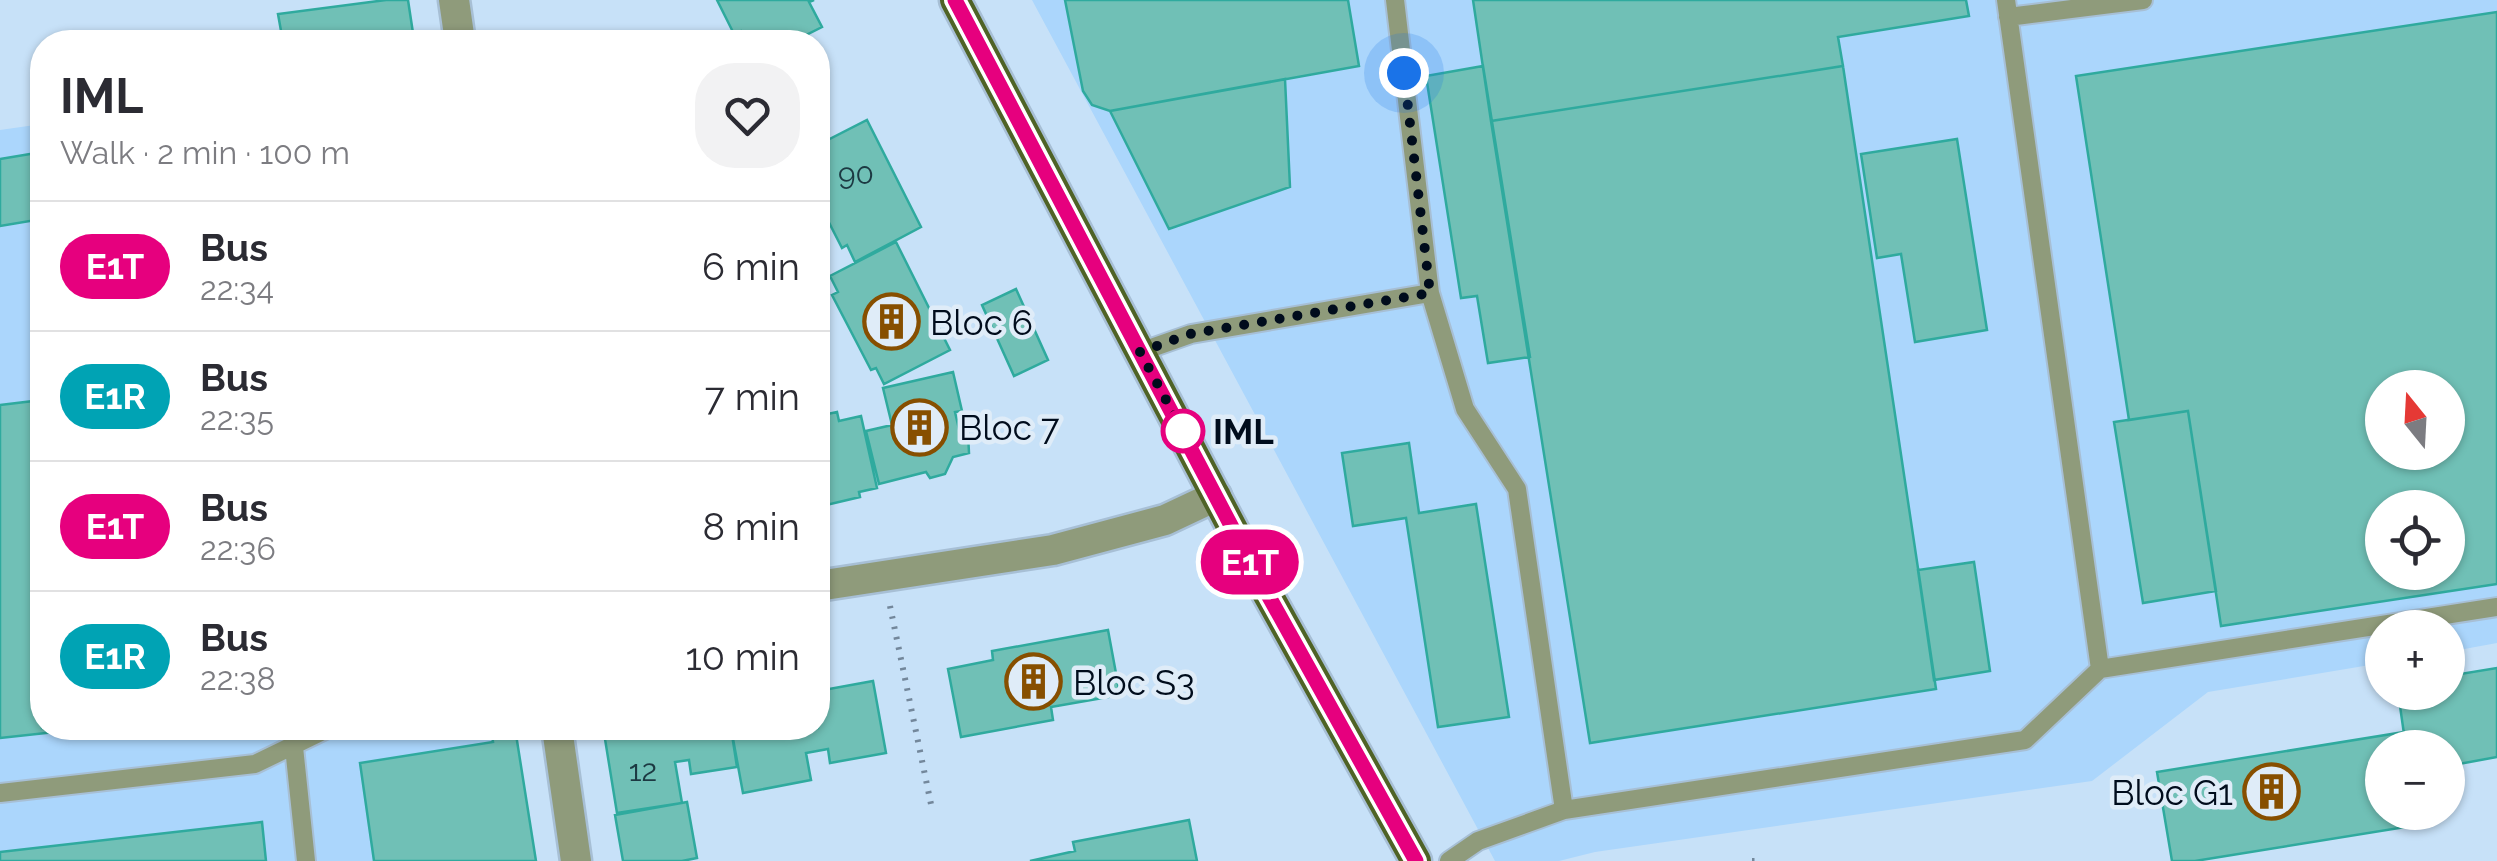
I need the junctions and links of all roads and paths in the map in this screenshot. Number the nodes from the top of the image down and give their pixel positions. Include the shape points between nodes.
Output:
1 (454, 0) edge
2 (955, 0) edge
3 (1395, 0) edge
4 (2143, 0) edge
5 (2007, 8) edge
6 (458, 30) edge
7 (1430, 293) junction
8 (1140, 352) junction
9 (1216, 496) junction
10 (884, 576) junction
11 (830, 584) edge
12 (2497, 607) edge
13 (2100, 669) junction
14 (288, 740) edge
15 (293, 740) edge
16 (559, 740) edge
17 (0, 793) edge
18 (932, 809) dead end
19 (1564, 810) junction
20 (306, 861) edge
21 (576, 861) edge
22 (1416, 861) edge
23 (1449, 861) edge

1 - 6 street
2 - 8 main road
3 - 7 lane
4 - 5 lane
5 - 13 lane
7 - 8 lane via 1190,334
7 - 19 lane via 1465,409 1517,489
8 - 9 main road
9 - 10 street via 1165,520 1053,550
9 - 22 main road
10 - 11 street
10 - 18 path
12 - 13 lane
13 - 19 lane via 2025,740
14 - 17 lane via 256,764
15 - 20 lane
16 - 21 street
19 - 23 lane via 1478,841

